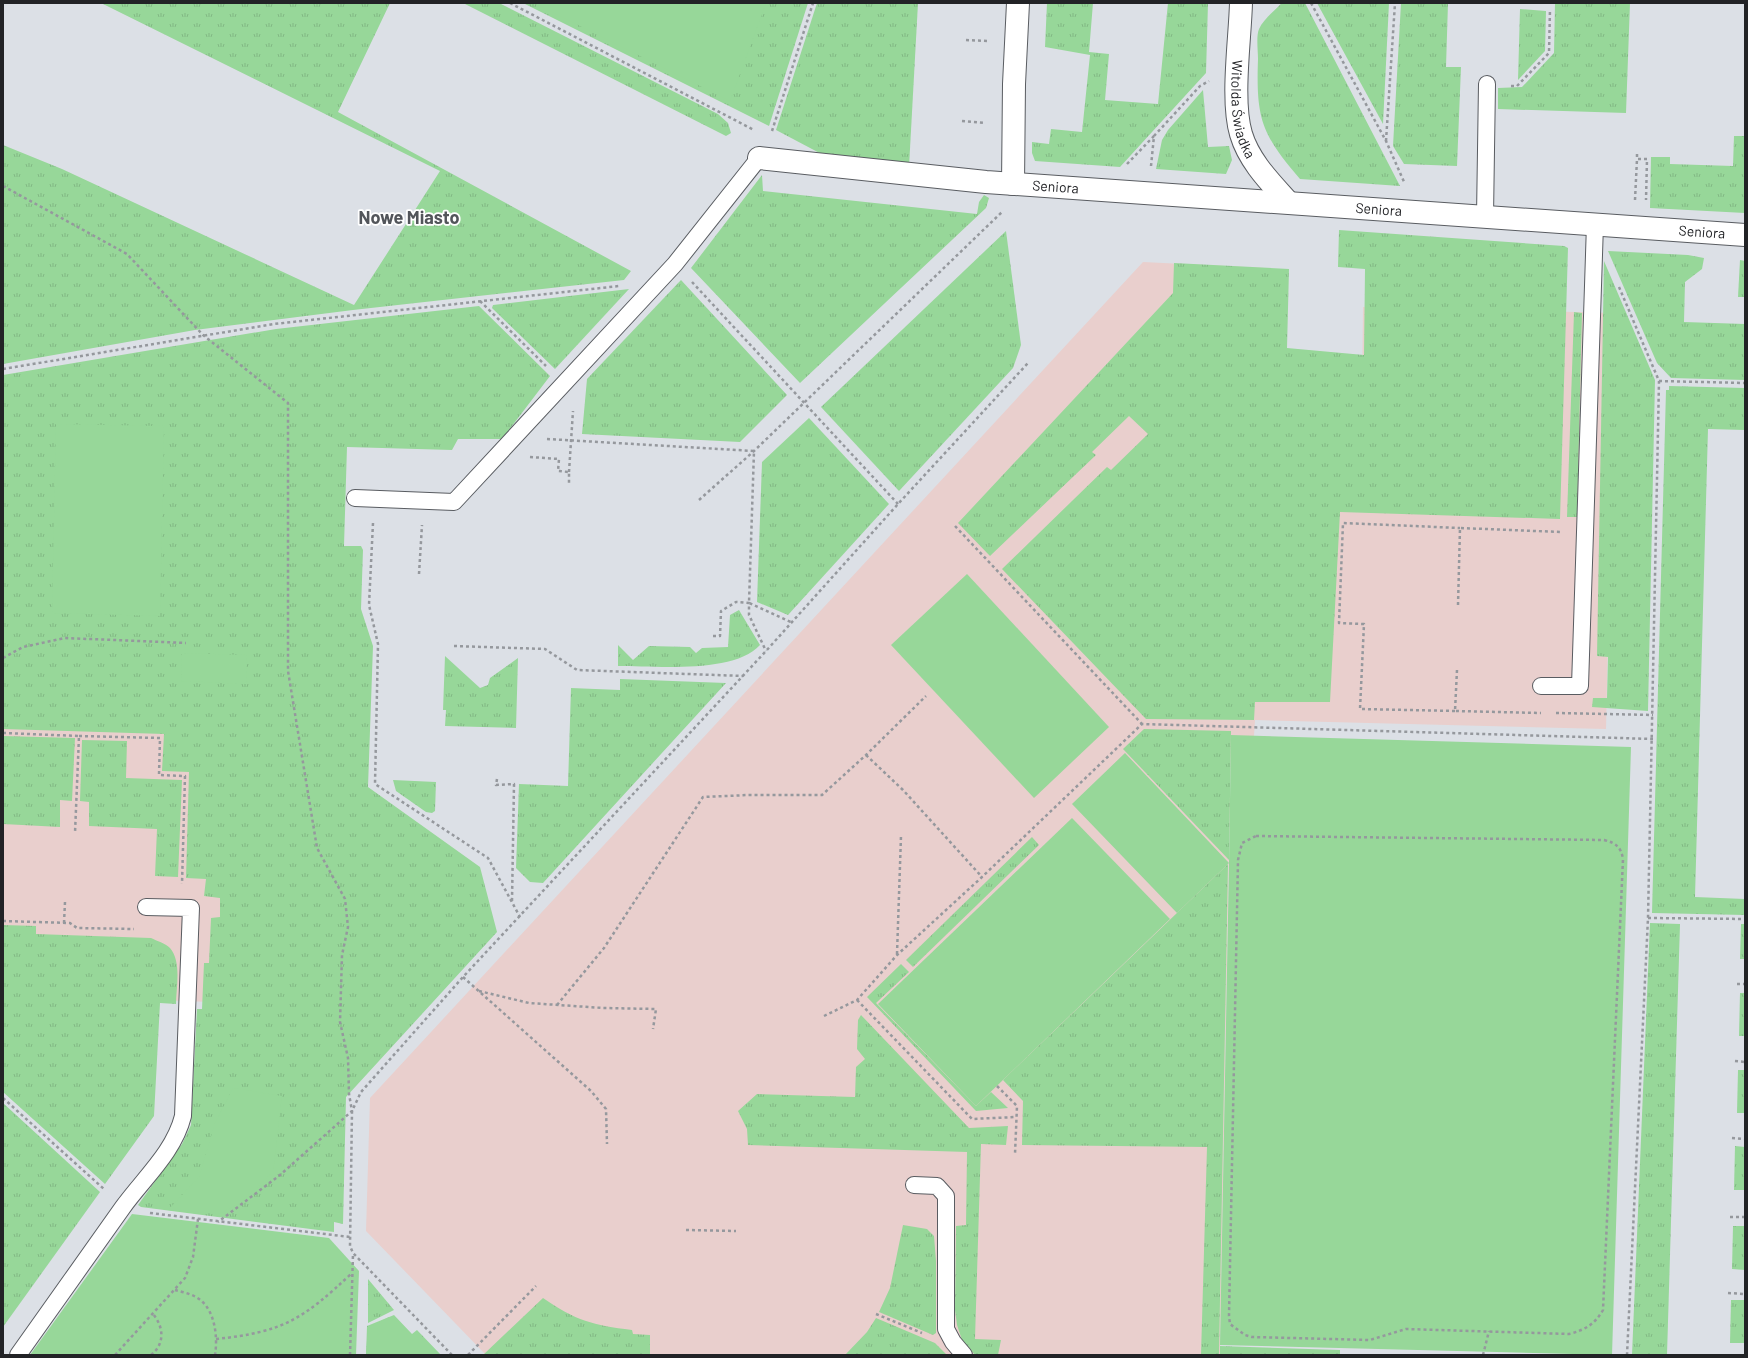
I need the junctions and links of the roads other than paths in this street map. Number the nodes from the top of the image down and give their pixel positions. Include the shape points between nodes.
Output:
1 (1018, 3) edge
2 (1241, 3) edge
3 (1487, 85) road end
4 (759, 158) joint
5 (1013, 184) junction
6 (1288, 202) junction
7 (1485, 216) junction
8 (1595, 224) junction
9 (1745, 235) edge
10 (355, 498) dead end
11 (1541, 686) dead end
12 (146, 906) dead end
13 (914, 1185) dead end
14 (18, 1355) edge
15 (964, 1355) edge

1 - 5 street
2 - 6 street, Witolda Świadka via 1238,78 1241,135 1260,169
3 - 7 lane
4 - 5 street, Seniora
4 - 10 lane via 675,264 454,502
5 - 6 street, Seniora
6 - 7 street, Seniora
7 - 8 street, Seniora
8 - 9 street, Seniora
8 - 11 lane via 1580,686
12 - 14 lane via 191,908 183,1116 179,1131
13 - 15 lane via 936,1186 946,1196 946,1329

